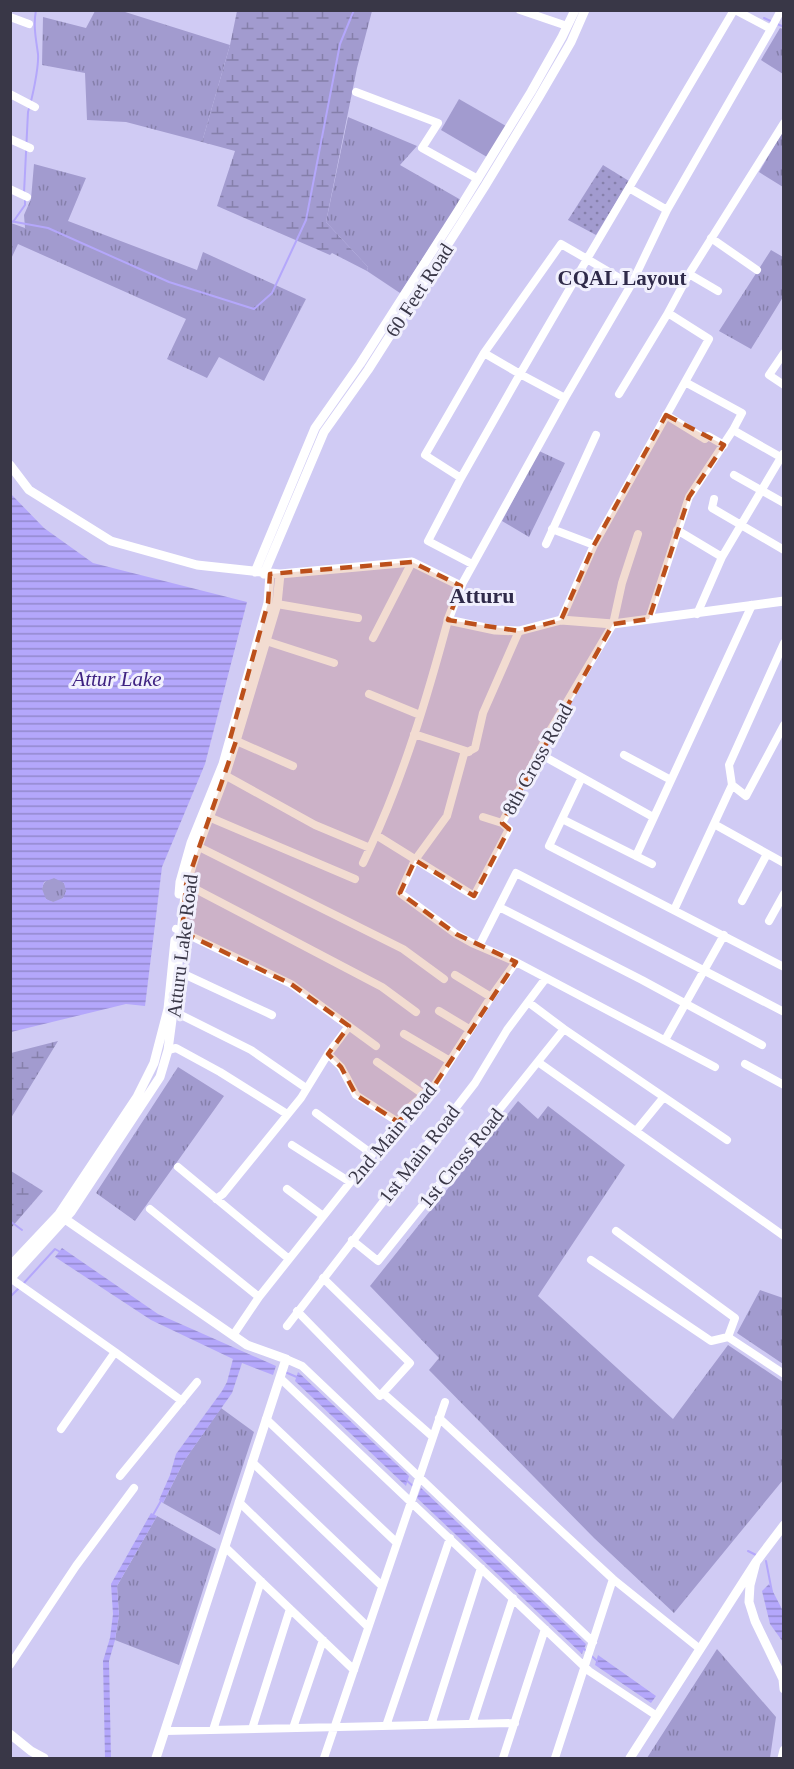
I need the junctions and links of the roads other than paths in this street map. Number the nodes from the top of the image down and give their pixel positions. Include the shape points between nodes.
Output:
1 (520, 10) edge
2 (575, 10) edge
3 (585, 10) edge
4 (734, 10) edge
5 (781, 10) edge
6 (10, 16) edge
7 (29, 24) dead end
8 (567, 26) junction
9 (771, 29) junction
10 (356, 92) dead end
11 (10, 94) edge
12 (35, 107) dead end
13 (783, 123) edge
14 (10, 139) edge
15 (30, 148) dead end
16 (478, 179) junction
17 (629, 188) junction
18 (10, 189) edge
19 (27, 196) dead end
20 (667, 210) junction
21 (711, 238) junction
22 (587, 259) junction
23 (757, 270) dead end
24 (689, 274) junction
25 (631, 285) junction
26 (718, 291) dead end
27 (668, 313) junction
28 (484, 353) junction
29 (783, 353) edge
30 (520, 374) junction
31 (685, 382) junction
32 (783, 384) edge
33 (619, 394) dead end
34 (565, 398) junction
35 (666, 415) junction
36 (734, 430) junction
37 (596, 435) dead end
38 (724, 445) junction
39 (783, 456) edge
40 (10, 465) edge
41 (734, 475) dead end
42 (461, 478) junction
43 (761, 490) junction
44 (714, 499) dead end
45 (783, 503) edge
46 (742, 524) junction
47 (552, 530) junction
48 (677, 530) junction
49 (638, 534) dead end
50 (546, 544) dead end
51 (594, 545) junction
52 (783, 550) edge
53 (722, 557) junction
54 (412, 562) junction
55 (472, 564) junction
56 (267, 574) junction
57 (461, 586) junction
58 (783, 601) edge
59 (277, 604) junction
60 (752, 605) junction
61 (697, 614) junction
62 (358, 618) dead end
63 (649, 619) junction
64 (448, 620) junction
65 (561, 620) junction
66 (613, 624) junction
67 (519, 630) junction
68 (373, 638) dead end
69 (266, 641) junction
70 (783, 643) edge
71 (334, 663) dead end
72 (369, 694) dead end
73 (420, 715) junction
74 (783, 725) edge
75 (414, 734) junction
76 (233, 740) junction
77 (469, 752) junction
78 (538, 753) junction
79 (624, 755) dead end
80 (293, 766) dead end
81 (223, 774) junction
82 (581, 779) junction
83 (671, 780) junction
84 (732, 784) junction
85 (206, 816) junction
86 (483, 817) dead end
87 (653, 817) junction
88 (562, 819) junction
89 (502, 823) junction
90 (714, 824) junction
91 (376, 835) junction
92 (194, 845) junction
93 (370, 848) junction
94 (767, 854) junction
95 (636, 856) junction
96 (415, 860) junction
97 (363, 863) dead end
98 (783, 863) edge
99 (652, 864) dead end
100 (355, 879) dead end
101 (183, 883) junction
102 (783, 894) edge
103 (742, 901) dead end
104 (499, 907) junction
105 (674, 909) junction
106 (769, 921) dead end
107 (179, 930) junction
108 (724, 935) junction
109 (479, 946) junction
110 (516, 962) junction
111 (783, 967) edge
112 (175, 970) junction
113 (703, 971) junction
114 (455, 975) dead end
115 (546, 978) junction
116 (444, 980) dead end
117 (491, 997) junction
118 (528, 1002) junction
119 (686, 1003) junction
120 (170, 1010) junction
121 (439, 1011) dead end
122 (416, 1012) dead end
123 (783, 1012) edge
124 (272, 1016) dead end
125 (349, 1026) junction
126 (469, 1029) junction
127 (564, 1029) junction
128 (404, 1034) dead end
129 (665, 1040) junction
130 (376, 1046) dead end
131 (762, 1046) dead end
132 (168, 1050) junction
133 (328, 1054) junction
134 (450, 1060) junction
135 (377, 1062) dead end
136 (538, 1062) junction
137 (745, 1064) dead end
138 (715, 1067) dead end
139 (783, 1084) edge
140 (306, 1088) junction
141 (423, 1094) junction
142 (663, 1098) junction
143 (316, 1113) dead end
144 (287, 1114) junction
145 (398, 1122) junction
146 (636, 1131) junction
147 (727, 1140) dead end
148 (292, 1145) dead end
149 (372, 1154) junction
150 (178, 1167) dead end
151 (350, 1182) junction
152 (287, 1189) dead end
153 (216, 1199) junction
154 (150, 1209) dead end
155 (323, 1216) junction
156 (65, 1219) junction
157 (616, 1231) dead end
158 (783, 1236) edge
159 (352, 1240) junction
160 (289, 1259) junction
161 (591, 1260) dead end
162 (10, 1266) edge
163 (323, 1278) junction
164 (11, 1279) edge
165 (259, 1296) junction
166 (297, 1311) junction
167 (287, 1326) dead end
168 (234, 1334) junction
169 (728, 1337) junction
170 (115, 1352) junction
171 (286, 1359) junction
172 (783, 1374) edge
173 (280, 1378) junction
174 (197, 1382) dead end
175 (384, 1393) junction
176 (182, 1401) junction
177 (445, 1402) dead end
178 (440, 1418) junction
179 (266, 1419) junction
180 (61, 1429) dead end
181 (433, 1437) junction
182 (252, 1462) junction
183 (120, 1476) dead end
184 (418, 1480) junction
185 (134, 1488) dead end
186 (412, 1498) junction
187 (239, 1502) junction
188 (783, 1525) edge
189 (450, 1538) junction
190 (397, 1543) junction
191 (225, 1547) junction
192 (756, 1562) junction
193 (482, 1568) junction
194 (613, 1579) junction
195 (261, 1581) junction
196 (382, 1586) junction
197 (513, 1598) junction
198 (290, 1609) junction
199 (368, 1627) junction
200 (545, 1629) junction
201 (323, 1640) junction
202 (592, 1645) junction
203 (700, 1649) junction
204 (586, 1663) junction
205 (10, 1665) edge
206 (354, 1670) junction
207 (783, 1689) edge
208 (657, 1716) junction
209 (515, 1723) junction
210 (472, 1724) junction
211 (431, 1725) junction
212 (386, 1726) junction
213 (334, 1727) junction
214 (293, 1728) junction
215 (252, 1729) junction
216 (213, 1730) junction
217 (165, 1731) junction
218 (10, 1734) edge
219 (783, 1750) edge
220 (33, 1756) edge
221 (44, 1758) edge
222 (156, 1758) edge
223 (324, 1758) edge
224 (502, 1758) edge
225 (555, 1758) edge
226 (630, 1758) edge
227 (782, 1758) edge

1 - 8 street
2 - 8 street, 60 Feet Road
3 - 56 street, 60 Feet Road via 555,69 485,186 324,432
4 - 9 street
4 - 17 street
5 - 9 street
6 - 7 street
8 - 16 street, 60 Feet Road
9 - 20 street
10 - 16 street via 438,123 422,148
11 - 12 street
13 - 21 street
14 - 15 street
16 - 56 street, 60 Feet Road via 315,428
17 - 20 street
17 - 22 street
18 - 19 street
20 - 25 street
21 - 23 street
21 - 24 street
22 - 25 street
22 - 28 street via 561,244
22 - 30 street
24 - 26 street
24 - 27 street
25 - 34 street
27 - 31 street via 709,339
27 - 33 street
28 - 30 street
28 - 42 street via 424,455
29 - 32 street via 769,375
30 - 34 street
30 - 42 street
31 - 35 street
31 - 36 street via 742,413
34 - 55 street
35 - 38 street via 705,439 708,436
35 - 51 street
36 - 38 street
36 - 39 street
37 - 47 street
38 - 48 street via 689,497
39 - 43 street
40 - 56 street via 29,490 111,541 197,565
41 - 43 street
42 - 55 street via 428,541
43 - 45 street
43 - 46 street
44 - 46 street via 712,508
46 - 52 street
46 - 53 street
47 - 50 street
47 - 51 street
48 - 53 street
48 - 63 street
49 - 66 street, 8th Cross Road
51 - 65 street
53 - 61 street
54 - 56 street
54 - 57 street
54 - 68 street
55 - 57 street
56 - 59 street, Atturu Lake Road
56 - 76 street, Atturu Lake Road via 268,603
57 - 64 street
58 - 60 street
59 - 62 street
59 - 69 street, Atturu Lake Road
60 - 61 street
60 - 83 street
61 - 63 street
63 - 66 street
64 - 67 street via 495,630
64 - 73 street
65 - 66 street
65 - 67 street
66 - 78 street, 8th Cross Road
67 - 77 street via 483,713 475,748
69 - 71 street
69 - 76 street, Atturu Lake Road
70 - 84 street via 729,765
72 - 73 street
73 - 75 street
74 - 84 street via 746,796
75 - 77 street
75 - 91 street
76 - 80 street
76 - 81 street, Atturu Lake Road
77 - 96 street via 464,754 447,816
78 - 82 street
78 - 89 street, 8th Cross Road
79 - 83 street
81 - 85 street, Atturu Lake Road
81 - 93 street via 315,825
82 - 87 street
82 - 88 street
83 - 87 street
84 - 90 street
85 - 92 street, Atturu Lake Road
85 - 100 street
86 - 89 street
87 - 95 street
88 - 95 street
88 - 105 street via 549,846
89 - 96 street, 8th Cross Road via 509,829 474,896
90 - 94 street
90 - 105 street
91 - 93 street
91 - 96 street
92 - 101 street, Atturu Lake Road
92 - 116 street via 403,949
93 - 97 street
94 - 98 street
94 - 103 street
95 - 99 street
96 - 109 street via 400,893
101 - 107 street, Atturu Lake Road
101 - 122 street via 372,982
102 - 106 street
104 - 109 street
104 - 113 street via 516,873
104 - 119 street
105 - 108 street
107 - 112 street, Atturu Lake Road
107 - 125 street via 291,984
108 - 111 street
108 - 113 street
109 - 110 street
110 - 115 street
110 - 117 street, 2nd Main Road
112 - 120 street, Atturu Lake Road
112 - 124 street
113 - 119 street
113 - 123 street
114 - 117 street
115 - 118 street, 1st Main Road
115 - 129 street
117 - 126 street, 2nd Main Road
118 - 127 street
118 - 159 street, 1st Main Road via 475,1083
119 - 129 street
119 - 131 street
120 - 132 street, Atturu Lake Road
120 - 140 street via 251,1050
120 - 162 street, Atturu Lake Road via 154,1063 137,1097 59,1214
121 - 126 street
125 - 130 street
125 - 133 street
126 - 134 street, 2nd Main Road
127 - 136 street, 1st Cross Road
127 - 142 street
128 - 134 street
129 - 138 street
132 - 144 street via 176,1048
132 - 156 street, Atturu Lake Road via 160,1077
133 - 140 street
133 - 145 street via 341,1067 356,1095
134 - 141 street, 2nd Main Road via 434,1086
135 - 141 street
136 - 146 street
136 - 159 street, 1st Cross Road via 378,1261
137 - 139 street
140 - 144 street
141 - 145 street, 2nd Main Road
142 - 146 street
142 - 147 street
143 - 149 street
144 - 153 street
145 - 149 street, 2nd Main Road
146 - 158 street
148 - 151 street
149 - 151 street, 2nd Main Road
150 - 153 street
151 - 155 street, 2nd Main Road
152 - 155 street
153 - 160 street
154 - 165 street
155 - 160 street, 2nd Main Road
156 - 164 street, Atturu Lake Road
156 - 168 street
157 - 169 street via 735,1318
159 - 163 street, 1st Main Road
160 - 165 street, 2nd Main Road
161 - 169 street via 711,1341
163 - 166 street, 1st Main Road
163 - 175 street via 410,1363
164 - 170 street
165 - 168 street, 2nd Main Road
166 - 167 street, 1st Main Road
166 - 175 street via 381,1396
168 - 171 street via 247,1345
169 - 172 street
170 - 176 street
170 - 180 street
171 - 173 street
171 - 184 street via 302,1366
173 - 179 street
173 - 186 street
174 - 176 street
175 - 181 street
176 - 183 street
177 - 178 street
178 - 181 street
178 - 194 street
179 - 182 street
179 - 190 street
181 - 184 street
182 - 187 street
182 - 196 street
184 - 186 street
184 - 202 street
185 - 205 street
186 - 189 street
186 - 190 street
187 - 191 street
187 - 199 street
188 - 192 street
189 - 193 street
189 - 212 street
190 - 196 street
191 - 195 street
191 - 217 street
192 - 203 street
192 - 207 street via 749,1602 783,1680
193 - 197 street
193 - 211 street
194 - 202 street
194 - 203 street
195 - 198 street
195 - 216 street
196 - 199 street
197 - 200 street
197 - 210 street
198 - 201 street
198 - 215 street
199 - 206 street
200 - 204 street
200 - 209 street
201 - 206 street
201 - 214 street
202 - 204 street
203 - 208 street
204 - 208 street
204 - 225 street
206 - 213 street
208 - 226 street
209 - 210 street
209 - 224 street
210 - 211 street
211 - 212 street
212 - 213 street
213 - 214 street
213 - 223 street
214 - 215 street
215 - 216 street
216 - 217 street
217 - 222 street
218 - 220 street
219 - 227 street
220 - 221 street

